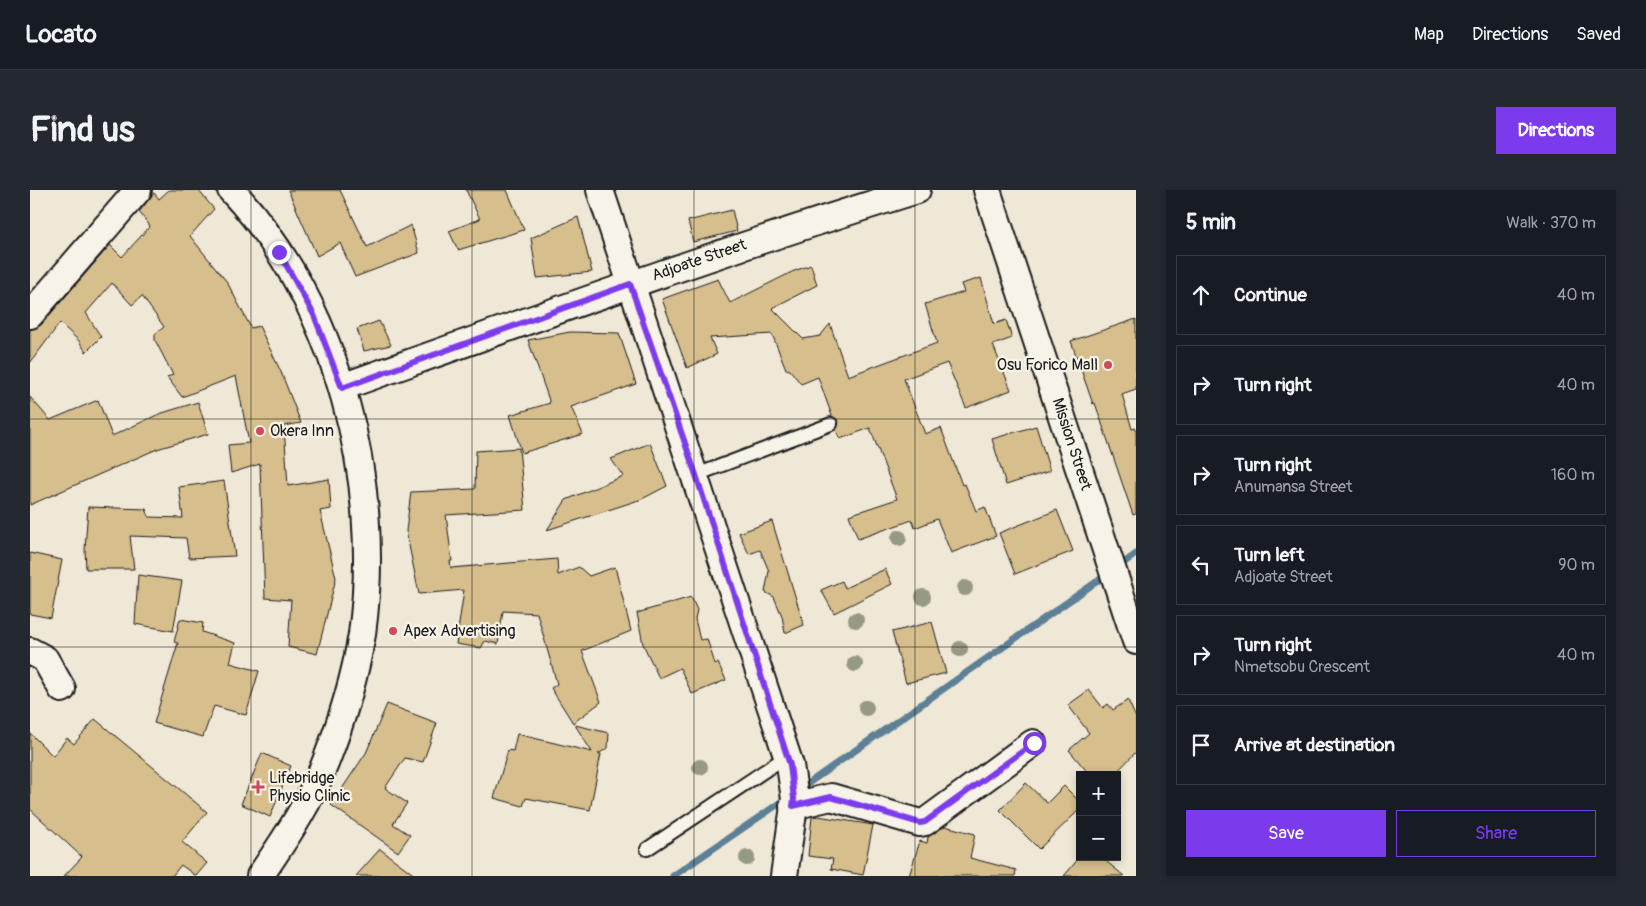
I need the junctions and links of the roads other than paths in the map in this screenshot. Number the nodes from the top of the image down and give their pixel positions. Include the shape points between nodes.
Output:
1 (138, 190) edge
2 (231, 190) edge
3 (600, 190) edge
4 (917, 190) edge
5 (987, 190) edge
6 (630, 284) junction
7 (30, 315) edge
8 (342, 388) junction
9 (832, 424) dead end
10 (696, 475) junction
11 (1136, 641) edge
12 (30, 651) edge
13 (62, 689) dead end
14 (1034, 743) dead end
15 (788, 761) junction
16 (794, 803) junction
17 (647, 849) dead end
18 (260, 876) edge
19 (784, 876) edge

1 - 7 street
2 - 8 street via 283,260 314,315
3 - 6 street
4 - 6 street, Adjoate Street
5 - 11 street, Mission Street
6 - 8 street, Adjoate Street
6 - 10 street
8 - 18 street via 362,472 366,518 368,546 362,634 350,691 326,762 303,811
9 - 10 lane
10 - 15 street
12 - 13 street via 45,659
14 - 16 street via 925,822 831,797
15 - 16 street
15 - 17 lane
16 - 19 street

